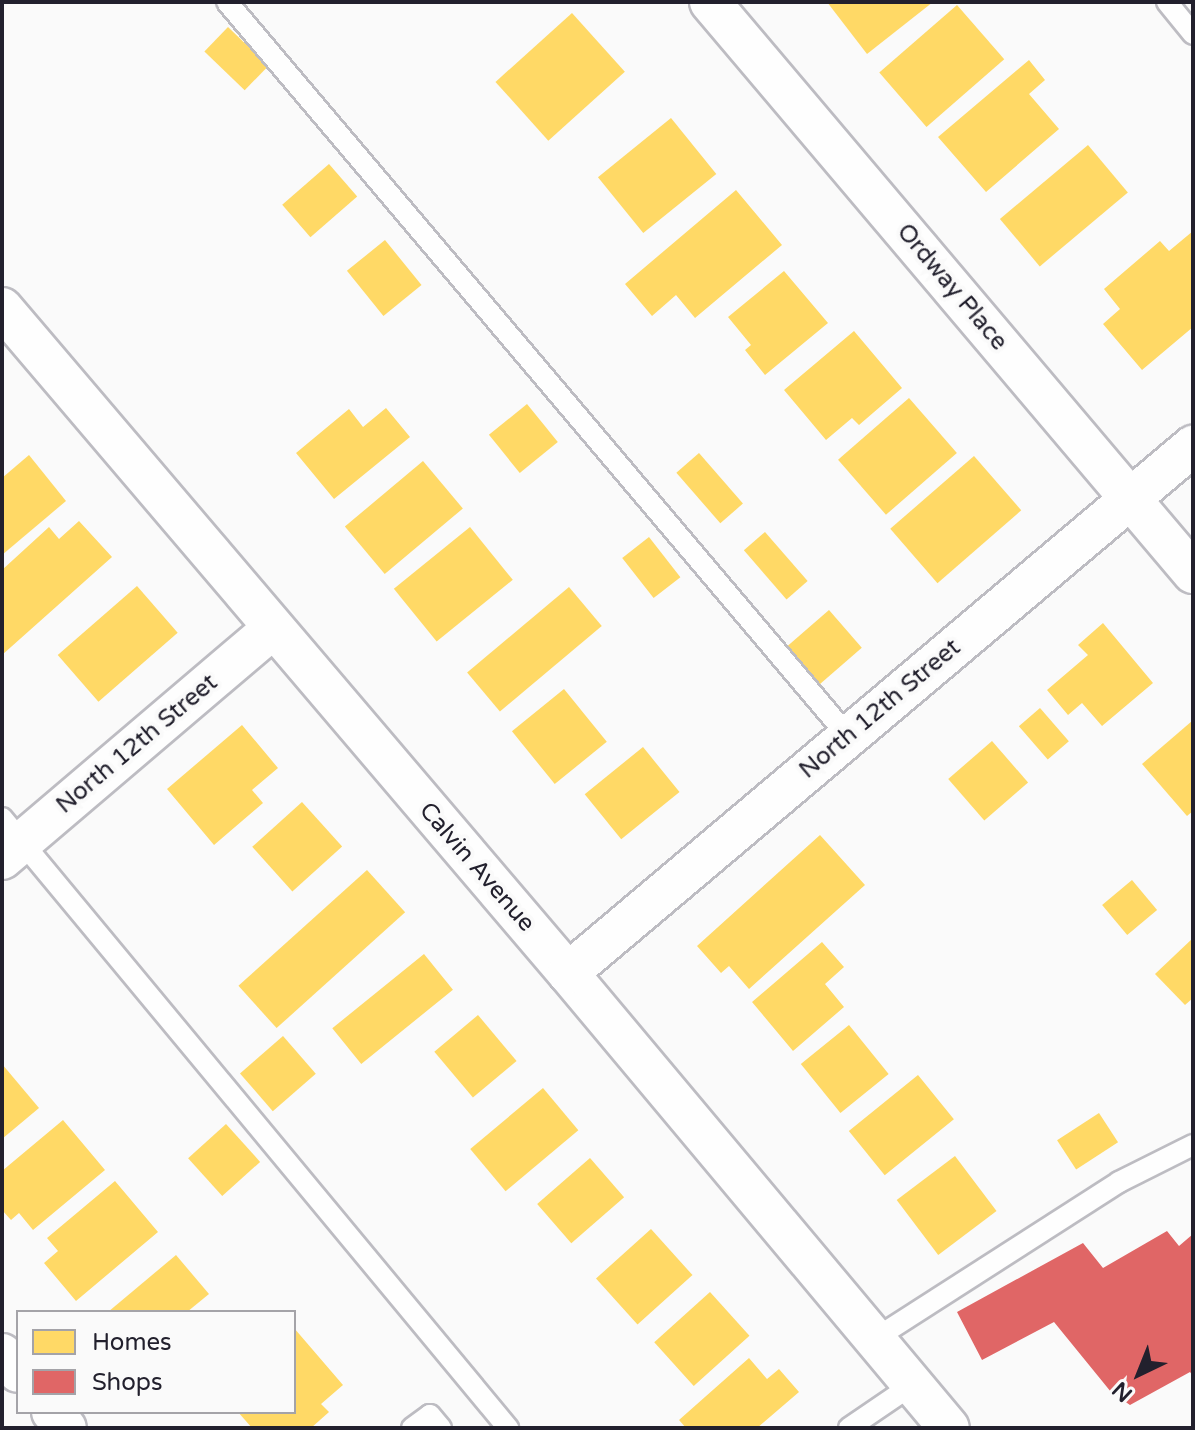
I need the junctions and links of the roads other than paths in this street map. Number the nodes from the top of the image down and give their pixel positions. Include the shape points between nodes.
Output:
1 (227, 2) edge
2 (710, 2) edge
3 (1167, 2) edge
4 (1193, 34) edge
5 (2, 308) edge
6 (1193, 446) edge
7 (1131, 498) junction
8 (1193, 573) edge
9 (272, 629) junction
10 (848, 736) junction
11 (9, 839) edge
12 (568, 973) junction
13 (1193, 1145) edge
14 (873, 1340) junction
15 (2, 1354) edge
16 (16, 1370) edge
17 (912, 1385) junction
18 (412, 1428) edge
19 (441, 1428) edge
20 (508, 1428) edge
21 (849, 1428) edge
22 (949, 1428) edge

1 - 10 lane
2 - 7 street, Ordway Place
3 - 4 lane
5 - 9 street, Calvin Avenue
6 - 7 street, North 12th Street
7 - 8 street, Ordway Place
7 - 10 street, North 12th Street
9 - 11 street, North 12th Street
9 - 12 street, Calvin Avenue
10 - 12 street, North 12th Street
11 - 20 lane
12 - 14 street, Calvin Avenue
13 - 14 lane via 1119,1182
14 - 17 street, Calvin Avenue
15 - 16 street
17 - 21 lane
17 - 22 street, Calvin Avenue
18 - 19 lane via 430,1415

